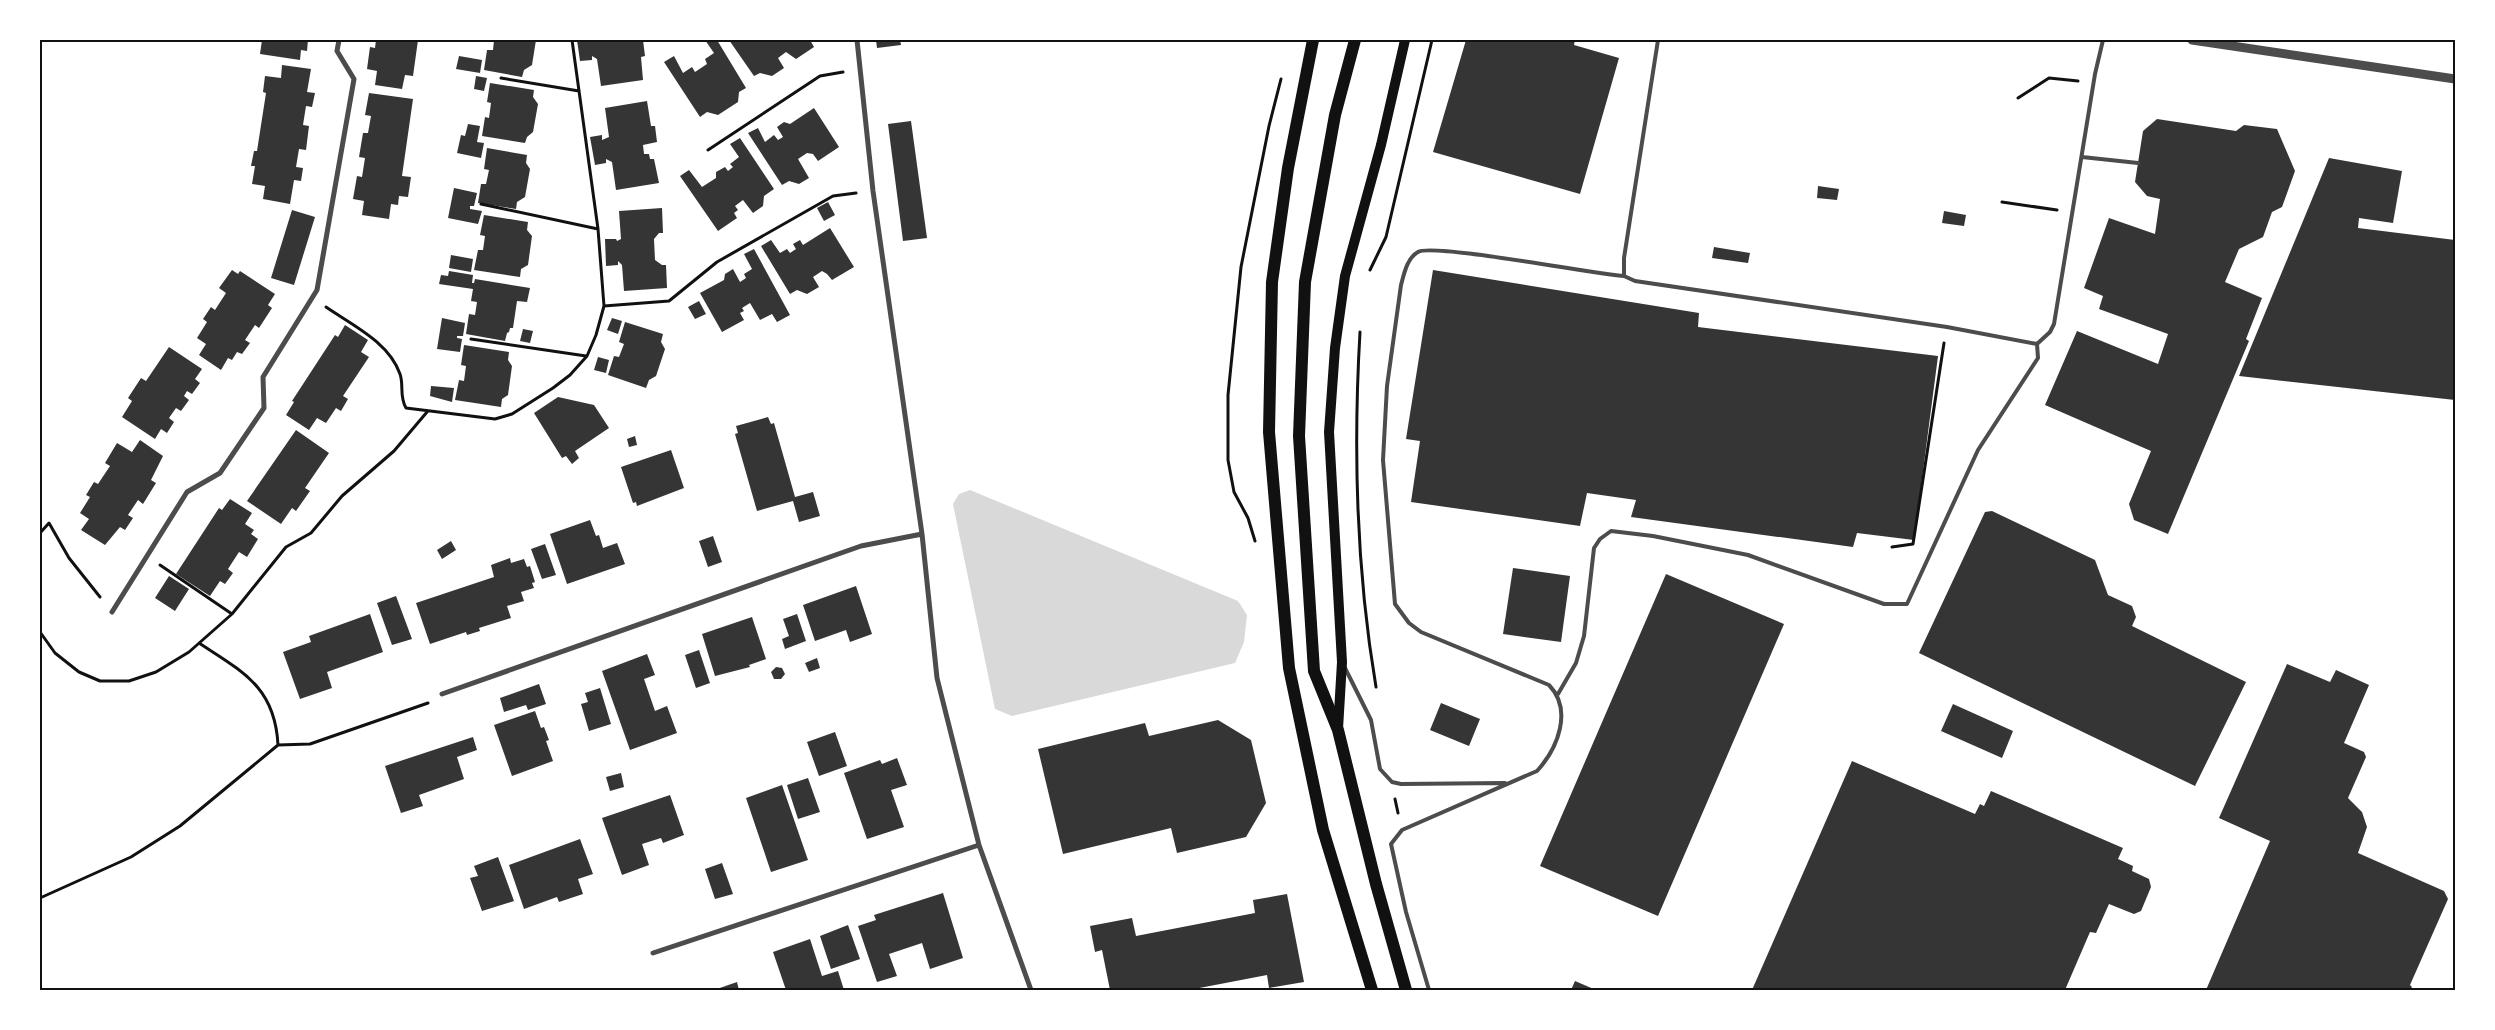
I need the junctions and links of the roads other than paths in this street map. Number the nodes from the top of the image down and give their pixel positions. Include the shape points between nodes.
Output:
1 (339, 40) edge
2 (857, 40) edge
3 (1313, 40) edge
4 (1355, 40) edge
5 (1405, 40) edge
6 (1658, 40) edge
7 (2103, 40) edge
8 (2192, 40) edge
9 (2455, 79) edge
10 (2082, 157) junction
11 (2138, 163) dead end
12 (1624, 276) junction
13 (2037, 344) junction
14 (922, 534) junction
15 (112, 612) road end
16 (1342, 662) junction
17 (442, 694) road end
18 (1558, 694) junction
19 (1338, 730) junction
20 (1507, 783) junction
21 (979, 845) junction
22 (652, 953) dead end
23 (1031, 990) edge
24 (1372, 990) edge
25 (1406, 990) edge
26 (1429, 990) edge

1 - 15 street via 337,51 354,79 317,290 263,377 264,408 220,473 187,492
2 - 14 street via 873,191
3 - 24 main road via 1288,168 1272,282 1270,432 1289,668 1323,830
4 - 19 main road via 1335,115 1305,282 1299,436 1314,671
5 - 16 main road via 1381,145 1345,276 1335,348 1329,432
6 - 12 lane via 1624,258
7 - 10 lane
8 - 9 street
10 - 11 lane
10 - 13 lane via 2054,324
12 - 13 lane via 1636,281 1948,327
12 - 18 lane via 1426,249 1418,251 1405,269 1397,311 1387,386 1383,460 1395,604 1409,623 1421,632 1549,685
13 - 18 lane via 2038,358 1978,450 1907,604 1884,604 1748,554 1611,531 1594,548 1584,636 1576,663
14 - 17 street via 862,546
14 - 21 street via 937,678
16 - 19 main road
16 - 20 lane via 1371,720 1380,769 1392,782
18 - 20 lane via 1562,722 1551,754 1537,772
19 - 25 main road
20 - 26 lane via 1402,830 1391,844 1406,912
21 - 22 street
21 - 23 street

